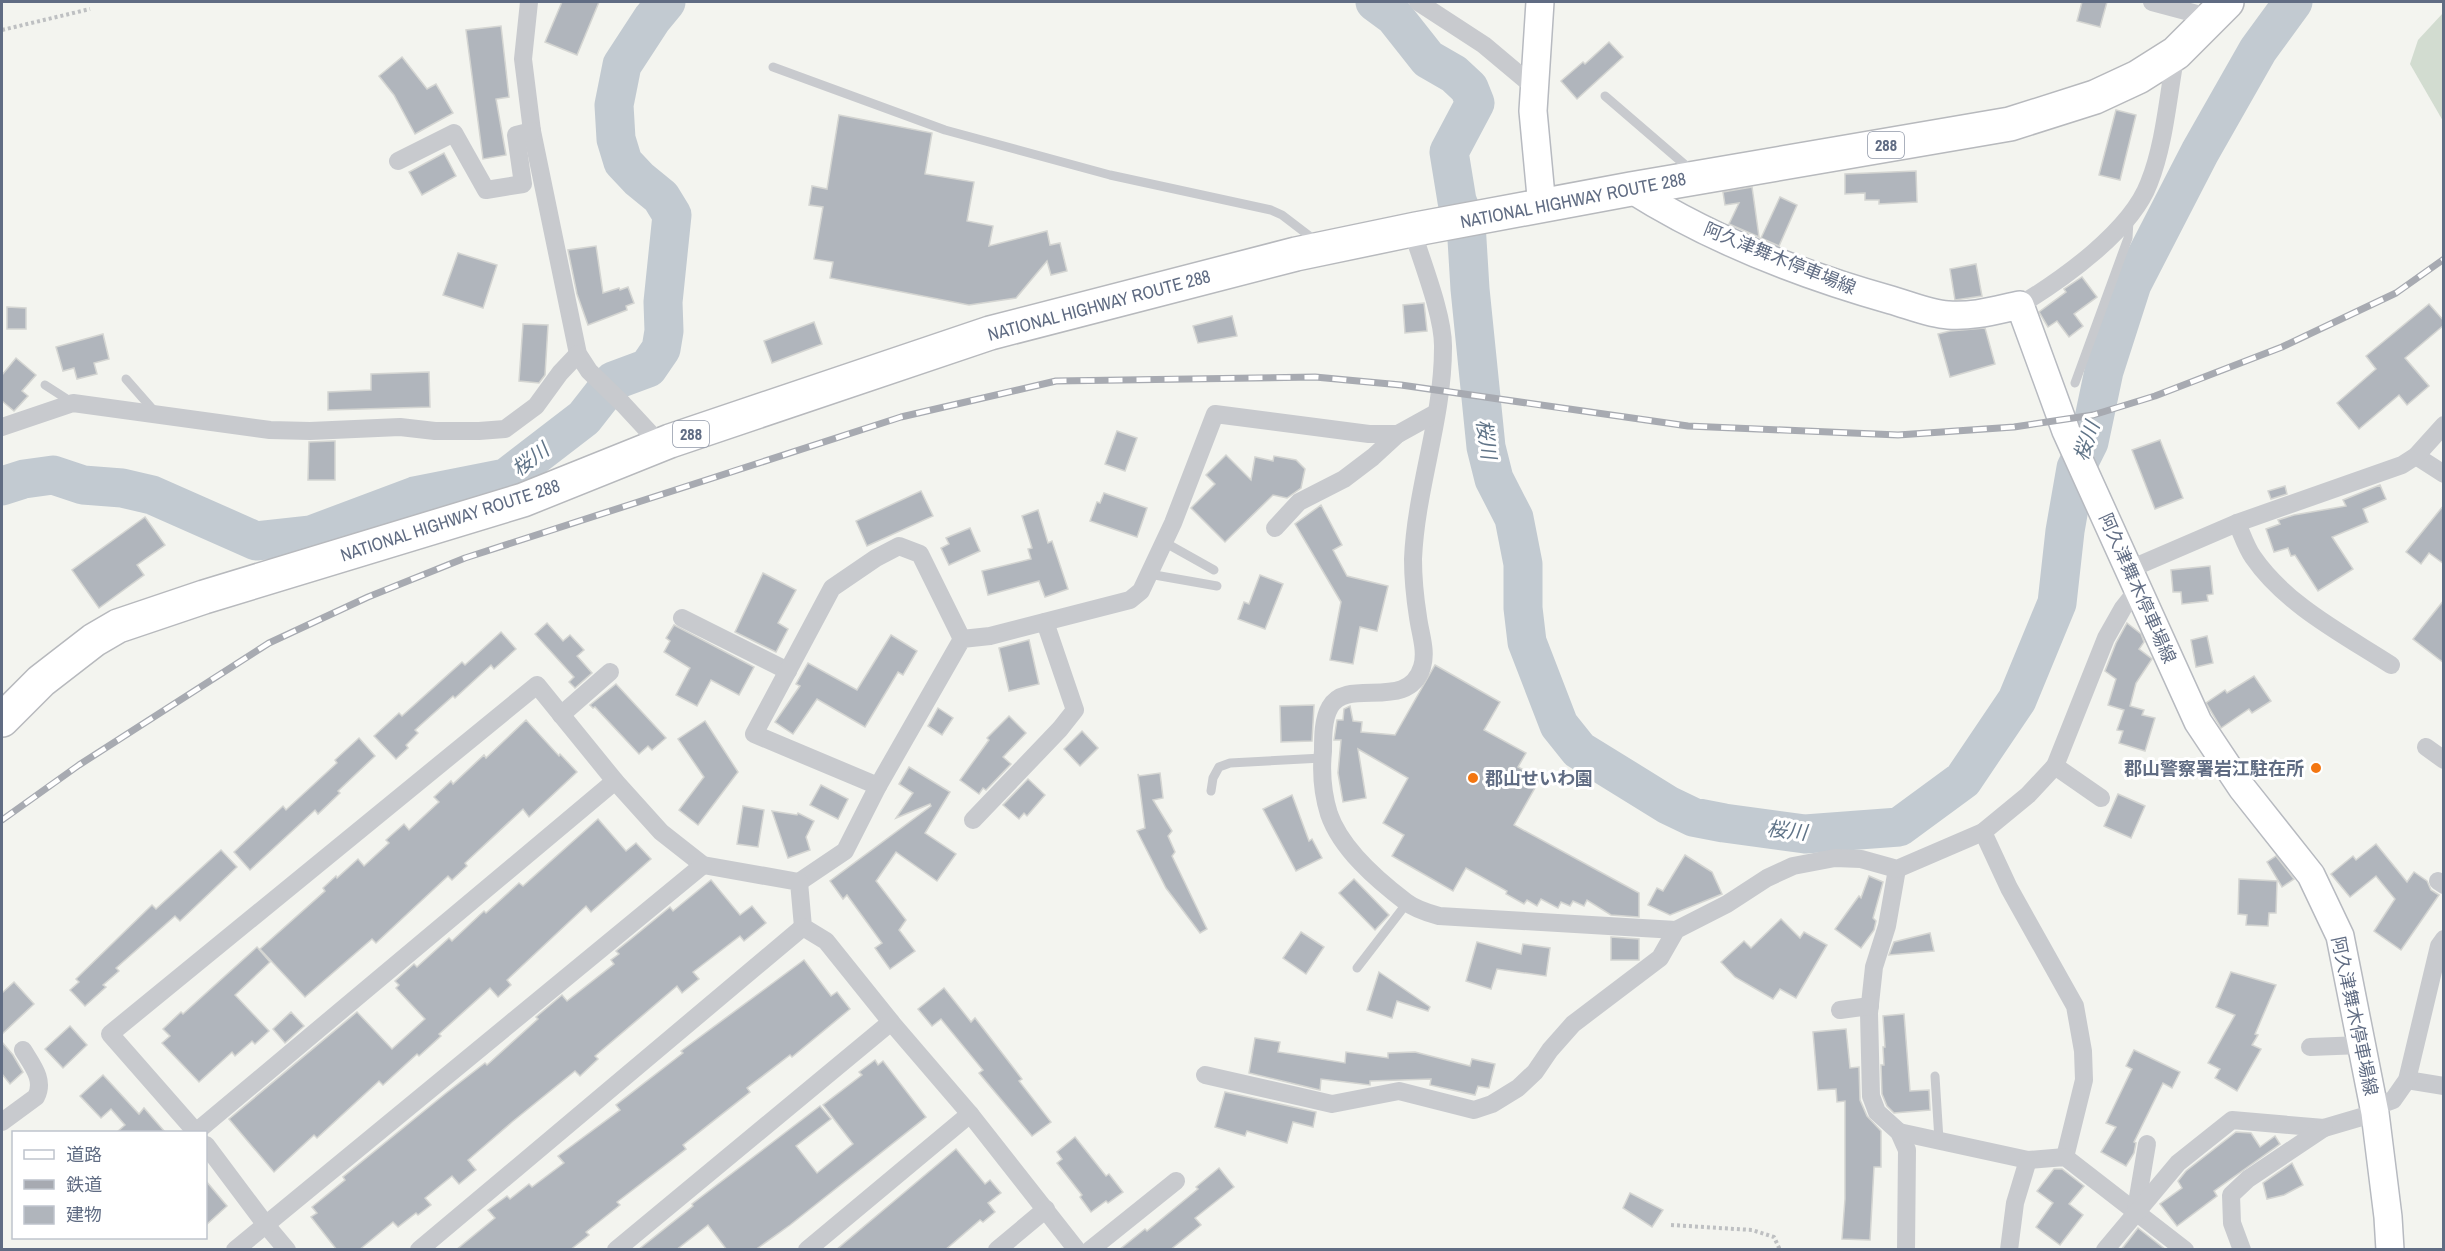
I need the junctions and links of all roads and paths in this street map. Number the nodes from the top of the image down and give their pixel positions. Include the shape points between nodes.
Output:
1 (529, 2) edge
2 (1418, 2) edge
3 (1540, 2) edge
4 (2152, 2) edge
5 (90, 9) dead end
6 (2219, 10) edge
7 (2, 30) edge
8 (2176, 52) junction
9 (773, 68) dead end
10 (1533, 86) junction
11 (1605, 96) dead end
12 (532, 131) junction
13 (398, 161) dead end
14 (1700, 177) junction
15 (1631, 189) junction
16 (1527, 210) junction
17 (2129, 215) junction
18 (1414, 230) junction
19 (1325, 248) junction
20 (2020, 305) junction
21 (578, 354) junction
22 (126, 379) dead end
23 (2075, 383) dead end
24 (45, 385) dead end
25 (73, 403) junction
26 (1436, 413) junction
27 (158, 416) junction
28 (2444, 425) edge
29 (2, 427) edge
30 (1398, 434) junction
31 (661, 445) junction
32 (2416, 456) junction
33 (2444, 474) edge
34 (2237, 523) junction
35 (1275, 528) dead end
36 (1164, 542) junction
37 (1214, 570) dead end
38 (1149, 574) junction
39 (2134, 579) junction
40 (1217, 586) dead end
41 (682, 618) dead end
42 (1045, 622) junction
43 (962, 639) junction
44 (2391, 665) dead end
45 (788, 671) junction
46 (610, 672) dead end
47 (561, 715) junction
48 (2, 720) edge
49 (2426, 747) dead end
50 (1322, 758) junction
51 (2444, 760) edge
52 (2055, 766) junction
53 (615, 781) junction
54 (878, 786) junction
55 (1211, 791) dead end
56 (2101, 798) dead end
57 (973, 820) dead end
58 (1983, 832) junction
59 (703, 865) junction
60 (1897, 870) junction
61 (799, 882) junction
62 (1407, 903) junction
63 (803, 927) junction
64 (1676, 930) junction
65 (2444, 939) edge
66 (1357, 968) dead end
67 (1870, 1006) junction
68 (1840, 1010) dead end
69 (891, 1022) junction
70 (2362, 1045) junction
71 (2310, 1047) dead end
72 (23, 1050) dead end
73 (1205, 1075) dead end
74 (1935, 1076) dead end
75 (2407, 1080) junction
76 (2444, 1086) edge
77 (2374, 1110) junction
78 (970, 1114) junction
79 (2, 1122) edge
80 (2324, 1128) junction
81 (195, 1131) edge
82 (197, 1131) edge
83 (1899, 1132) junction
84 (1939, 1140) junction
85 (2147, 1144) dead end
86 (207, 1146) edge
87 (2065, 1157) junction
88 (2028, 1160) junction
89 (1176, 1181) dead end
90 (1046, 1209) junction
91 (2136, 1211) junction
92 (266, 1225) junction
93 (1671, 1225) dead end
94 (235, 1250) edge
95 (287, 1250) edge
96 (419, 1250) edge
97 (616, 1250) edge
98 (807, 1250) edge
99 (997, 1250) edge
100 (1077, 1250) edge
101 (1090, 1250) edge
102 (1780, 1250) edge
103 (1906, 1250) edge
104 (2009, 1250) edge
105 (2105, 1250) edge
106 (2185, 1250) edge
107 (2242, 1250) edge
108 (2390, 1250) edge

1 - 12 street via 524,59
2 - 10 street via 1484,45
3 - 10 main road
4 - 6 street
5 - 7 path
6 - 8 highway, NATIONAL HIGHWAY ROUTE 288 / 288
8 - 14 highway, NATIONAL HIGHWAY ROUTE 288 / 288 via 2138,77 2095,97 2010,124
8 - 17 street via 2149,185
9 - 19 lane via 945,130 1110,175 1271,210
10 - 16 main road
11 - 14 lane
12 - 13 street via 516,135 523,184 486,190 454,133
12 - 21 street
14 - 15 highway, NATIONAL HIGHWAY ROUTE 288 / 288
15 - 16 highway, NATIONAL HIGHWAY ROUTE 288 / 288
15 - 20 main road, 阿久津舞木停車場線 via 1736,244 1871,294 1946,315 1974,315
16 - 18 highway, NATIONAL HIGHWAY ROUTE 288 / 288
17 - 20 street via 2098,249
17 - 23 lane via 2128,238
18 - 19 highway, NATIONAL HIGHWAY ROUTE 288 / 288
18 - 26 street via 1444,346
19 - 31 highway, NATIONAL HIGHWAY ROUTE 288 / 288 via 990,333
20 - 39 main road, 阿久津舞木停車場線 via 2066,431
21 - 27 street via 537,405 505,429 270,430
21 - 31 street via 589,372
22 - 27 lane
24 - 25 lane
25 - 27 street
25 - 29 street
26 - 30 street
26 - 50 street via 1413,555 1424,654 1422,667 1414,681 1400,690 1338,697 1328,710
28 - 32 street
30 - 35 street via 1344,479 1299,502
30 - 36 street via 1369,434 1215,414
31 - 48 highway, NATIONAL HIGHWAY ROUTE 288 / 288 via 523,500 117,626 41,681
32 - 33 street
32 - 34 street via 2402,465
34 - 39 street
34 - 44 street via 2252,556 2277,586
36 - 37 lane
36 - 38 street
38 - 40 lane
38 - 42 street via 1141,591 1130,600
39 - 52 street
39 - 70 main road, 阿久津舞木停車場線 via 2198,722 2242,788 2310,875 2328,908 2340,936
41 - 45 street
42 - 43 street
42 - 57 street via 1075,710
43 - 45 street via 920,554 899,546 832,588
43 - 54 street
45 - 54 street via 754,734
46 - 47 street
47 - 53 street
47 - 81 street via 537,685 110,1034
49 - 51 street
50 - 55 lane via 1230,763 1219,767
50 - 62 street via 1329,815 1338,833 1355,856
52 - 56 street
52 - 58 street via 2028,795
53 - 59 street via 661,832
53 - 82 street
54 - 61 street via 845,851
58 - 60 street
58 - 87 street via 2009,888 2075,1006 2084,1080
59 - 61 street
59 - 92 street
60 - 64 street via 1861,859 1834,858 1793,866
60 - 67 street via 1887,926 1874,967
61 - 63 street
62 - 64 street via 1458,919
62 - 66 lane
63 - 69 street via 826,941
63 - 96 street
64 - 73 street via 1660,958 1573,1024 1518,1088 1474,1110 1399,1091 1332,1104
65 - 75 street via 2439,946
67 - 68 street
67 - 83 street via 1871,1096 1876,1113
69 - 78 street
69 - 97 street
70 - 71 street
70 - 77 main road, 阿久津舞木停車場線
72 - 79 street via 38,1077 39,1091
74 - 84 lane
75 - 76 street
75 - 77 street via 2393,1100
77 - 80 street
77 - 108 main road, 阿久津舞木停車場線
78 - 90 street
78 - 98 street
80 - 91 street via 2232,1120 2178,1162
80 - 107 street via 2231,1194 2232,1223
83 - 84 street
83 - 103 street via 1907,1150
84 - 88 street
85 - 91 street
86 - 92 street
87 - 88 street
87 - 91 street
88 - 104 street via 2014,1203
89 - 101 street
90 - 99 street
90 - 100 street
91 - 105 street
91 - 106 street
92 - 94 street
92 - 95 street
93 - 102 path via 1752,1230 1774,1238

